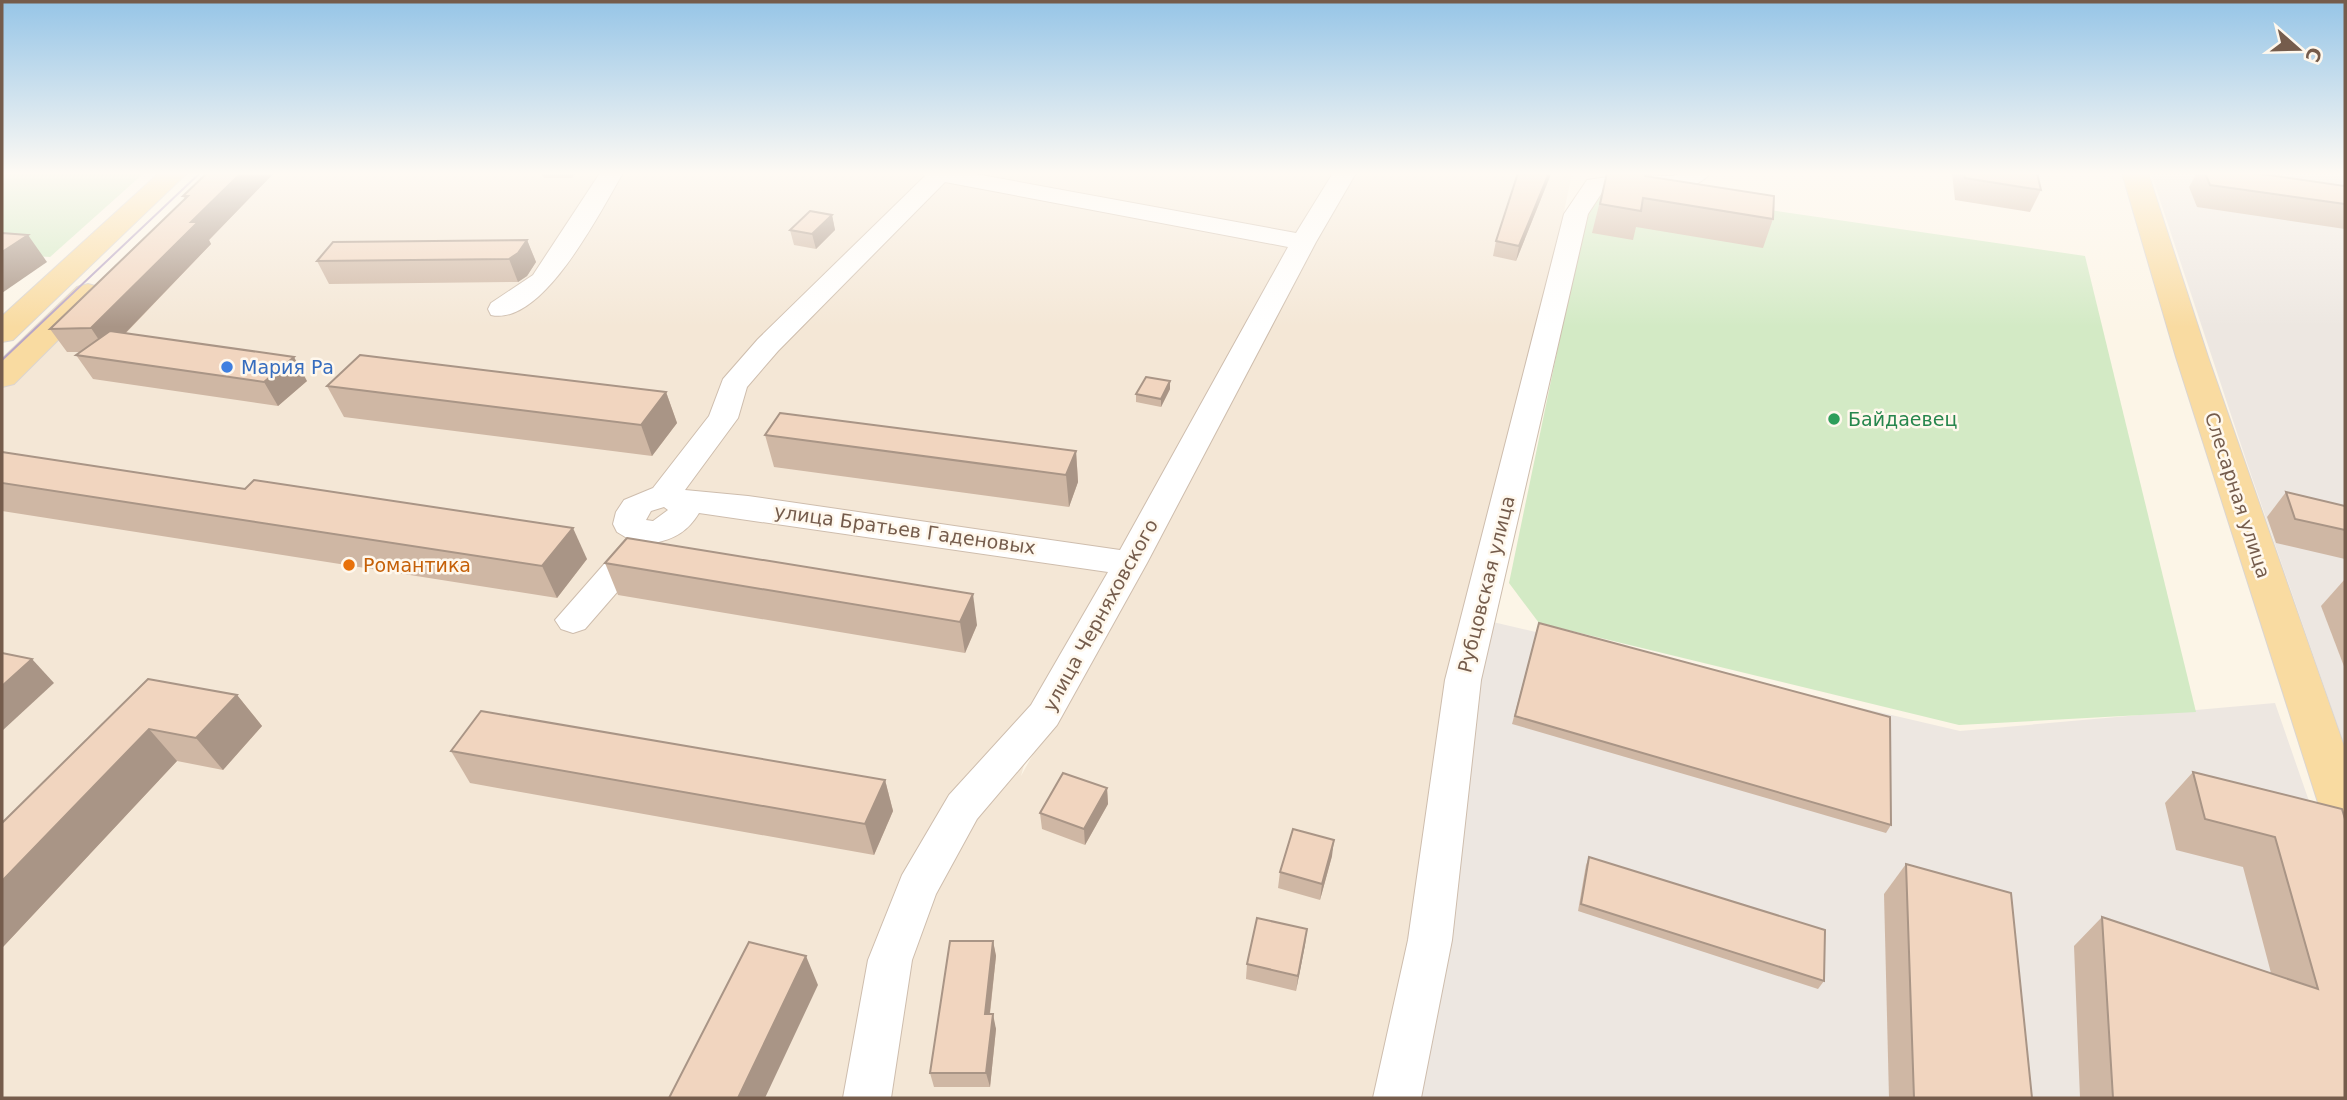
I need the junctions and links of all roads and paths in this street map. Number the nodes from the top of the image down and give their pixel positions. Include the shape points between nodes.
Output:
1 (139, 224) edge
2 (580, 224) edge
3 (887, 224) edge
4 (1206, 224) edge
5 (1314, 224) edge
6 (1573, 224) edge
7 (2151, 224) edge
8 (1303, 243) junction
9 (109, 274) edge
10 (501, 309) dead end
11 (2, 332) edge
12 (2, 377) edge
13 (672, 498) junction
14 (1130, 562) junction
15 (573, 620) dead end
16 (2345, 815) edge
17 (867, 1098) edge
18 (1397, 1098) edge

1 - 11 main road
2 - 10 street via 542,281
3 - 13 street via 733,385 723,418
4 - 8 street
5 - 8 street, улица Черняховского
6 - 18 street, Рубцовская улица via 1463,680 1430,940
7 - 16 main road, Слесарная улица
8 - 14 street, улица Черняховского
9 - 12 main road
13 - 14 street, улица Братьев Гаденовых
13 - 15 street via 643,502 629,515 629,524 637,531 650,533
14 - 17 street, улица Черняховского via 1044,715 963,807 917,888 890,960

